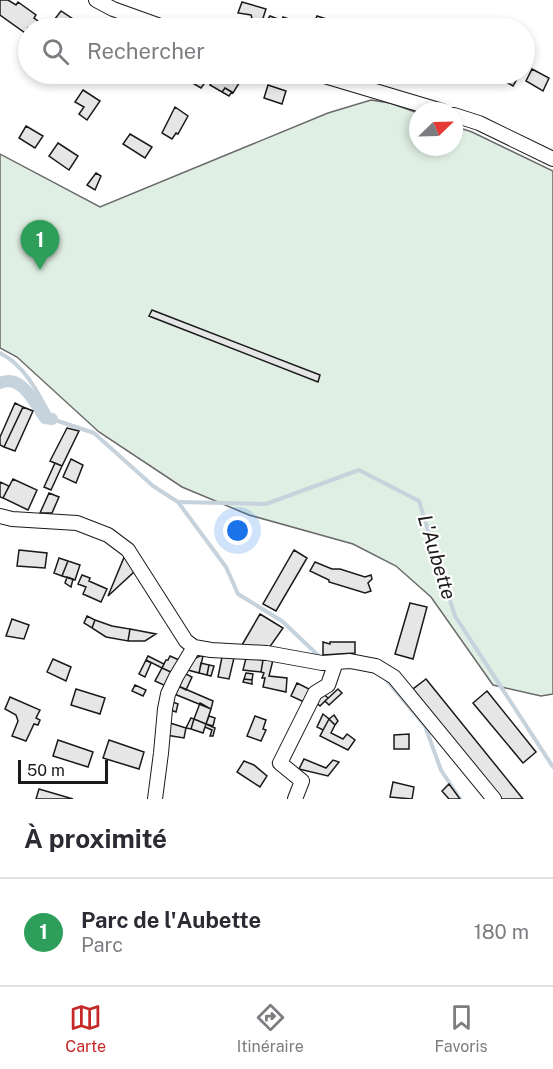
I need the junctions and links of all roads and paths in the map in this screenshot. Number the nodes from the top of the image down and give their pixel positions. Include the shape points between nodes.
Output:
1 (96, 0) edge
2 (138, 18) edge
3 (352, 84) edge
4 (412, 102) edge
5 (463, 118) edge
6 (553, 159) edge
7 (0, 516) edge
8 (194, 647) junction
9 (336, 662) junction
10 (154, 799) edge
11 (295, 799) edge
12 (494, 799) edge

1 - 2 street
3 - 4 street
5 - 6 street
7 - 8 street via 77,523 108,535 128,550
8 - 9 street
8 - 10 street via 168,694
9 - 11 street via 328,686 315,693 280,763 302,781
9 - 12 street via 376,666 394,676

